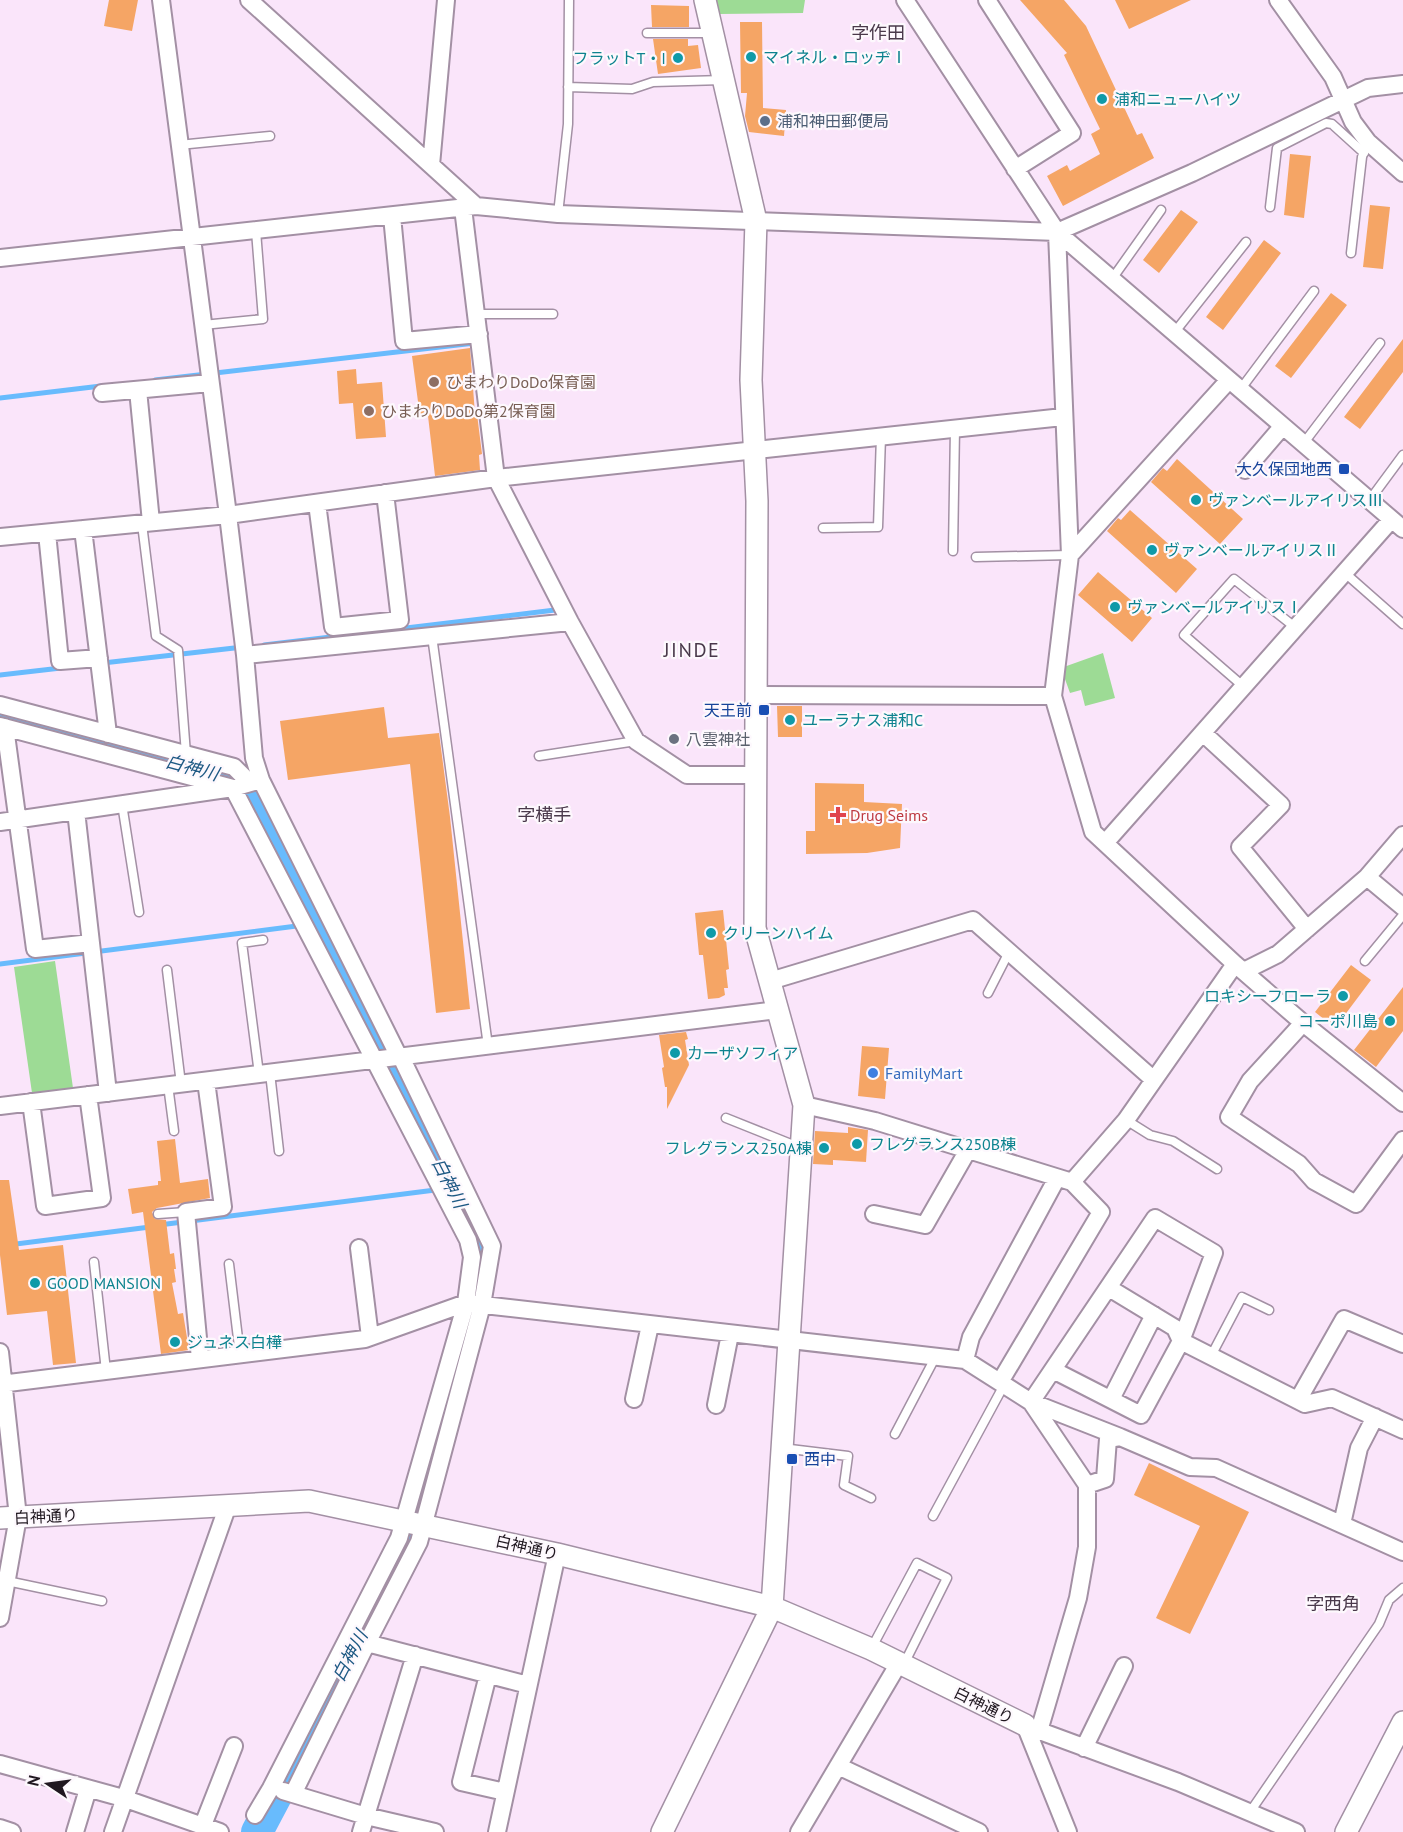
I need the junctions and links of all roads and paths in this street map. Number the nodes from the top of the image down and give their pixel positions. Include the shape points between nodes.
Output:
1 (161, 0) edge
2 (249, 0) edge
3 (446, 0) edge
4 (569, 0) edge
5 (705, 0) edge
6 (987, 0) edge
7 (1278, 0) edge
8 (910, 2) edge
9 (647, 33) dead end
10 (712, 33) junction
11 (723, 80) junction
12 (1403, 84) edge
13 (568, 87) junction
14 (1344, 100) junction
15 (270, 136) dead end
16 (179, 145) junction
17 (1366, 147) junction
18 (431, 165) junction
19 (1015, 169) junction
20 (1403, 173) edge
21 (470, 207) junction
22 (1270, 207) dead end
23 (1161, 210) dead end
24 (558, 214) junction
25 (392, 216) junction
26 (756, 221) junction
27 (256, 231) junction
28 (1057, 232) junction
29 (191, 238) junction
30 (1246, 242) dead end
31 (1351, 253) dead end
32 (0, 258) edge
33 (1112, 279) junction
34 (1314, 291) dead end
35 (476, 314) junction
36 (553, 314) dead end
37 (202, 325) junction
38 (1174, 333) junction
39 (479, 334) junction
40 (1380, 343) dead end
41 (210, 383) junction
42 (1234, 385) junction
43 (138, 390) junction
44 (102, 393) dead end
45 (1064, 417) junction
46 (1282, 427) junction
47 (956, 428) junction
48 (881, 436) junction
49 (1302, 445) junction
50 (755, 451) junction
51 (1403, 455) edge
52 (1245, 470) dead end
53 (496, 478) junction
54 (385, 493) junction
55 (1368, 501) junction
56 (317, 503) junction
57 (228, 515) junction
58 (147, 523) junction
59 (1397, 525) edge
60 (823, 528) dead end
61 (83, 529) junction
62 (47, 533) junction
63 (0, 537) edge
64 (953, 551) dead end
65 (1070, 555) junction
66 (976, 557) dead end
67 (1345, 573) junction
68 (570, 622) junction
69 (1403, 624) edge
70 (1296, 628) junction
71 (432, 636) junction
72 (245, 655) junction
73 (99, 658) junction
74 (1244, 687) junction
75 (756, 695) junction
76 (1053, 696) junction
77 (0, 705) edge
78 (2, 727) edge
79 (1203, 733) junction
80 (108, 734) junction
81 (636, 741) junction
82 (186, 754) junction
83 (538, 756) dead end
84 (755, 775) junction
85 (248, 783) junction
86 (122, 804) junction
87 (76, 811) junction
88 (17, 819) junction
89 (0, 822) edge
90 (1403, 835) edge
91 (1105, 843) junction
92 (1367, 877) junction
93 (1403, 907) edge
94 (139, 912) dead end
95 (1403, 915) edge
96 (1307, 929) junction
97 (263, 940) dead end
98 (91, 943) junction
99 (1010, 952) junction
100 (1365, 962) dead end
101 (1239, 968) junction
102 (167, 970) dead end
103 (770, 981) junction
104 (988, 993) dead end
105 (777, 1010) junction
106 (1303, 1023) junction
107 (488, 1046) junction
108 (399, 1057) junction
109 (373, 1060) junction
110 (264, 1074) junction
111 (1154, 1080) junction
112 (206, 1081) junction
113 (175, 1085) junction
114 (108, 1093) junction
115 (88, 1095) junction
116 (31, 1102) junction
117 (1403, 1103) edge
118 (804, 1105) junction
119 (0, 1106) edge
120 (726, 1118) dead end
121 (1126, 1120) junction
122 (174, 1131) dead end
123 (1403, 1140) edge
124 (801, 1148) junction
125 (968, 1150) junction
126 (279, 1151) dead end
127 (1217, 1168) dead end
128 (1064, 1180) junction
129 (186, 1212) junction
130 (159, 1214) dead end
131 (874, 1214) dead end
132 (359, 1248) dead end
133 (94, 1262) dead end
134 (229, 1264) dead end
135 (1108, 1288) junction
136 (473, 1304) junction
137 (1269, 1310) dead end
138 (1154, 1315) junction
139 (650, 1325) junction
140 (730, 1334) junction
141 (370, 1337) junction
142 (788, 1341) junction
143 (1181, 1341) junction
144 (1403, 1344) edge
145 (0, 1352) edge
146 (240, 1354) junction
147 (936, 1356) junction
148 (1211, 1356) junction
149 (200, 1359) junction
150 (965, 1360) junction
151 (1053, 1370) junction
152 (106, 1371) junction
153 (1002, 1383) junction
154 (2, 1384) edge
155 (634, 1399) dead end
156 (1111, 1399) junction
157 (1298, 1400) junction
158 (1031, 1402) junction
159 (716, 1405) dead end
160 (1375, 1417) junction
161 (1403, 1430) edge
162 (895, 1434) dead end
163 (1120, 1437) junction
164 (782, 1448) junction
165 (1087, 1485) junction
166 (871, 1498) dead end
167 (228, 1505) junction
168 (933, 1516) dead end
169 (9, 1518) edge
170 (414, 1522) junction
171 (1342, 1524) junction
172 (1403, 1552) edge
173 (556, 1554) junction
174 (7, 1581) junction
175 (1403, 1588) edge
176 (102, 1601) dead end
177 (772, 1606) junction
178 (0, 1618) edge
179 (367, 1643) junction
180 (871, 1649) junction
181 (415, 1655) junction
182 (901, 1664) junction
183 (1125, 1666) dead end
184 (488, 1674) junction
185 (528, 1685) junction
186 (1403, 1722) edge
187 (1032, 1728) junction
188 (234, 1746) dead end
189 (1084, 1748) junction
190 (0, 1764) edge
191 (838, 1766) junction
192 (88, 1789) junction
193 (281, 1790) junction
194 (505, 1792) junction
195 (123, 1798) junction
196 (1250, 1812) junction
197 (255, 1815) dead end
198 (363, 1824) edge
199 (203, 1825) junction
200 (0, 1828) edge
201 (12, 1832) edge
202 (75, 1832) edge
203 (113, 1832) edge
204 (219, 1832) edge
205 (435, 1832) edge
206 (497, 1832) edge
207 (662, 1832) edge
208 (799, 1832) edge
209 (979, 1832) edge
210 (1068, 1832) edge
211 (1296, 1832) edge
212 (1346, 1832) edge

1 - 16 street
2 - 18 street
3 - 18 street
4 - 13 lane
5 - 10 street
6 - 19 street via 1072,133
7 - 14 street via 1333,77
8 - 19 street
9 - 10 lane
10 - 11 street
11 - 13 lane via 653,82 632,89
11 - 26 street
12 - 14 street via 1368,88
13 - 24 lane
14 - 17 street
14 - 28 street
15 - 16 lane
16 - 29 street
17 - 20 street
17 - 22 lane via 1326,123 1278,148
17 - 31 lane
18 - 21 street
19 - 28 street
21 - 24 street
21 - 25 street
21 - 35 street
23 - 33 lane
24 - 26 street
25 - 27 street
25 - 39 street via 404,341
26 - 28 street
26 - 50 street via 751,380
27 - 29 street
27 - 37 lane via 263,319
28 - 33 street
28 - 45 street
29 - 32 street
29 - 37 street
30 - 38 lane
33 - 38 street
34 - 42 lane
35 - 36 lane
35 - 39 street
37 - 41 street
38 - 42 street
39 - 53 street
40 - 49 lane
41 - 43 street
41 - 57 street
42 - 46 street
42 - 65 street
43 - 44 street
43 - 58 street
45 - 47 street
45 - 65 street
46 - 49 street
46 - 52 street
47 - 48 street
47 - 64 lane
48 - 50 street
48 - 60 lane via 878,527
49 - 55 street
50 - 53 street
50 - 75 street
51 - 55 lane
53 - 54 street
53 - 68 street
54 - 56 street
54 - 56 street via 400,620 333,627
55 - 59 street
56 - 57 street
57 - 58 street
57 - 72 street
58 - 61 street
58 - 82 lane via 156,636 178,650
59 - 67 street
61 - 62 street
61 - 73 street
62 - 63 street
62 - 73 street via 60,662
65 - 66 lane
65 - 76 street
67 - 69 lane
67 - 70 street
68 - 71 street
68 - 81 street
70 - 74 street
70 - 74 lane via 1234,579 1191,627 1184,635
71 - 72 street
71 - 107 lane
72 - 85 street via 254,758
73 - 80 street
74 - 79 street
75 - 76 street
75 - 84 street
76 - 91 street via 1093,832
77 - 80 street
78 - 85 street
78 - 88 street
79 - 91 street
79 - 96 street via 1281,805 1240,847
80 - 82 street
81 - 83 lane
81 - 84 street via 687,775
82 - 85 street via 234,767
84 - 103 street via 755,927
85 - 86 street
85 - 108 street
85 - 109 street
86 - 87 street
86 - 94 lane
87 - 88 street
87 - 98 street
88 - 89 street
88 - 98 street via 35,949
90 - 92 street
91 - 101 street
92 - 93 street
92 - 96 street
95 - 100 lane
96 - 101 street via 1278,954
97 - 110 lane via 242,943
98 - 114 street
99 - 103 street via 973,920
99 - 104 lane
99 - 111 street
101 - 106 street
101 - 111 street
102 - 113 lane
103 - 105 street
105 - 107 street
105 - 118 street
106 - 117 street
106 - 123 street via 1250,1081 1229,1117 1299,1164 1314,1181 1356,1204
107 - 108 street
108 - 109 street
108 - 136 street via 492,1246
109 - 110 street
109 - 136 street via 468,1240
110 - 112 street
110 - 126 lane
111 - 121 street
112 - 113 street
112 - 129 street via 223,1207
113 - 114 street
113 - 122 lane
114 - 115 street
115 - 116 street
115 - 116 street via 102,1198 45,1206
116 - 119 street
118 - 124 street
118 - 125 street via 874,1121
120 - 124 lane
121 - 127 lane via 1150,1135 1173,1141
121 - 128 street
124 - 142 street
125 - 128 street
125 - 131 street via 925,1225
128 - 150 street via 971,1337
128 - 153 street via 1101,1212
129 - 130 lane
129 - 149 street
132 - 141 street
133 - 152 lane
134 - 146 lane
135 - 138 street
135 - 143 street via 1155,1218 1214,1252
135 - 151 street
136 - 139 street
136 - 141 street
136 - 170 street
137 - 148 lane via 1242,1297
138 - 143 street via 1175,1328
138 - 156 street
139 - 140 street
139 - 155 street
140 - 142 street
140 - 159 street
141 - 146 street
142 - 147 street
142 - 164 street
143 - 148 street
143 - 156 street via 1141,1415
144 - 157 street via 1344,1319
145 - 154 street
146 - 149 street
147 - 150 street
147 - 162 lane
148 - 157 street
149 - 152 street
150 - 153 street
151 - 156 street
151 - 158 street
152 - 154 street
153 - 158 street
153 - 168 lane
154 - 169 street
157 - 160 street via 1305,1404 1332,1398
158 - 163 street
158 - 165 street
160 - 161 street
160 - 171 street via 1359,1448
163 - 165 street via 1108,1439 1105,1479
163 - 171 street via 1190,1467 1216,1468
164 - 166 lane via 848,1456 844,1485
164 - 177 street
165 - 187 street via 1087,1547 1078,1598
167 - 169 street, 白神通り
167 - 170 street, 白神通り via 309,1501
167 - 195 street
169 - 174 street
170 - 173 street, 白神通り
170 - 179 street via 419,1542
170 - 193 street via 399,1538
171 - 172 street
173 - 177 street, 白神通り
173 - 185 street
174 - 176 lane
174 - 178 street
175 - 196 lane via 1389,1600 1379,1624
177 - 180 street, 白神通り
177 - 207 street
179 - 181 street
179 - 193 street
180 - 182 street, 白神通り
180 - 182 lane via 917,1563 947,1578
181 - 184 street
181 - 198 street
182 - 187 street, 白神通り
182 - 191 street
183 - 189 street
184 - 185 street
184 - 194 street via 461,1782
185 - 194 street
186 - 212 street
187 - 189 street
187 - 210 street
188 - 199 street
189 - 196 street
190 - 192 street
191 - 208 street
191 - 209 street
192 - 195 street
192 - 202 street
193 - 197 street
193 - 198 street
194 - 206 street
195 - 199 street
195 - 203 street
196 - 211 street
198 - 205 street
199 - 204 street
200 - 201 street

